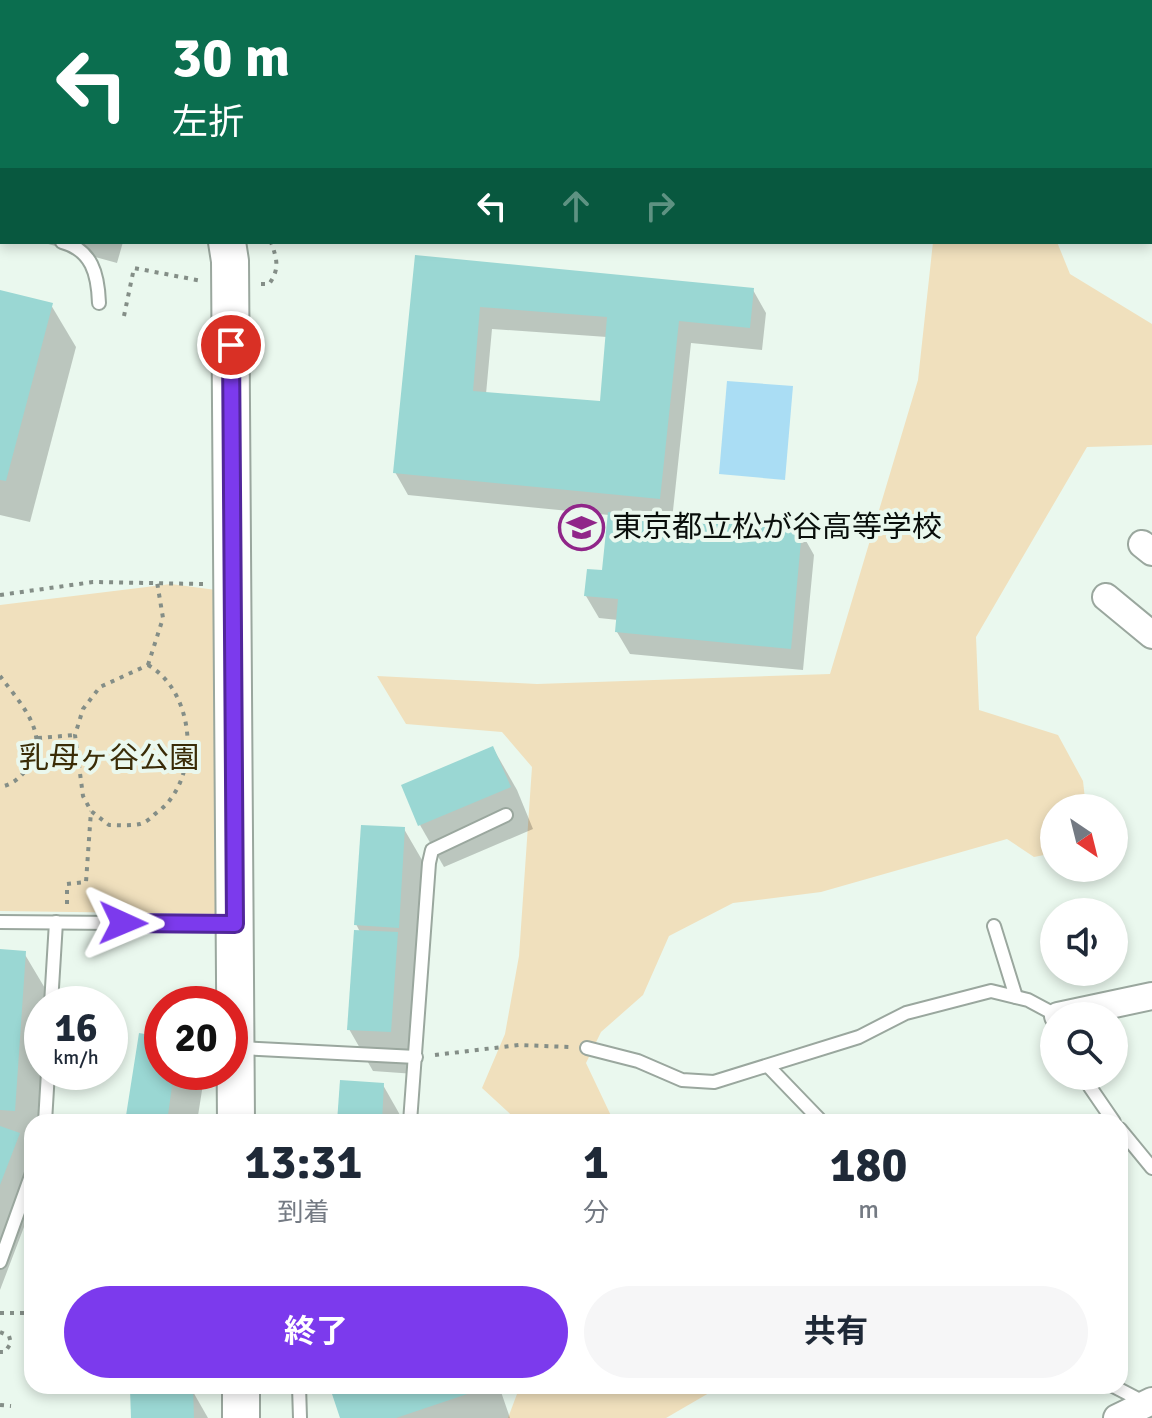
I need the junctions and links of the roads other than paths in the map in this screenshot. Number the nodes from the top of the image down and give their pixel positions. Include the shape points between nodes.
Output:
1 (69, 244) edge
2 (227, 244) edge
3 (99, 303) dead end
4 (1106, 597) dead end
5 (1152, 635) edge
6 (506, 815) dead end
7 (0, 922) edge
8 (62, 922) junction
9 (235, 924) junction
10 (994, 926) dead end
11 (53, 986) edge
12 (236, 986) edge
13 (1152, 996) edge
14 (1016, 997) junction
15 (1124, 1002) edge
16 (1040, 1006) edge
17 (587, 1048) road end
18 (248, 1049) edge
19 (416, 1057) junction
20 (768, 1066) junction
21 (47, 1090) edge
22 (236, 1090) edge
23 (1094, 1090) edge
24 (45, 1114) edge
25 (236, 1114) edge
26 (411, 1114) edge
27 (814, 1114) edge
28 (1109, 1114) edge
29 (1128, 1139) edge
30 (1152, 1168) edge
31 (24, 1195) edge
32 (0, 1262) edge
33 (241, 1394) edge
34 (299, 1394) edge
35 (1128, 1394) edge
36 (1152, 1400) edge
37 (241, 1418) edge
38 (300, 1418) edge
39 (1117, 1418) edge

1 - 3 lane via 86,253 99,282
2 - 9 street
4 - 5 street
6 - 19 lane via 432,850
7 - 8 lane
8 - 9 lane
8 - 11 lane
9 - 12 street
10 - 14 lane
13 - 15 street
14 - 16 lane
14 - 20 lane via 991,991 906,1013 859,1037
17 - 20 lane via 682,1080 714,1082
18 - 19 lane
19 - 26 lane
20 - 27 lane
21 - 24 lane
22 - 25 street
23 - 28 lane
29 - 30 lane
31 - 32 lane
33 - 37 street
34 - 38 lane
35 - 36 lane
36 - 39 street

